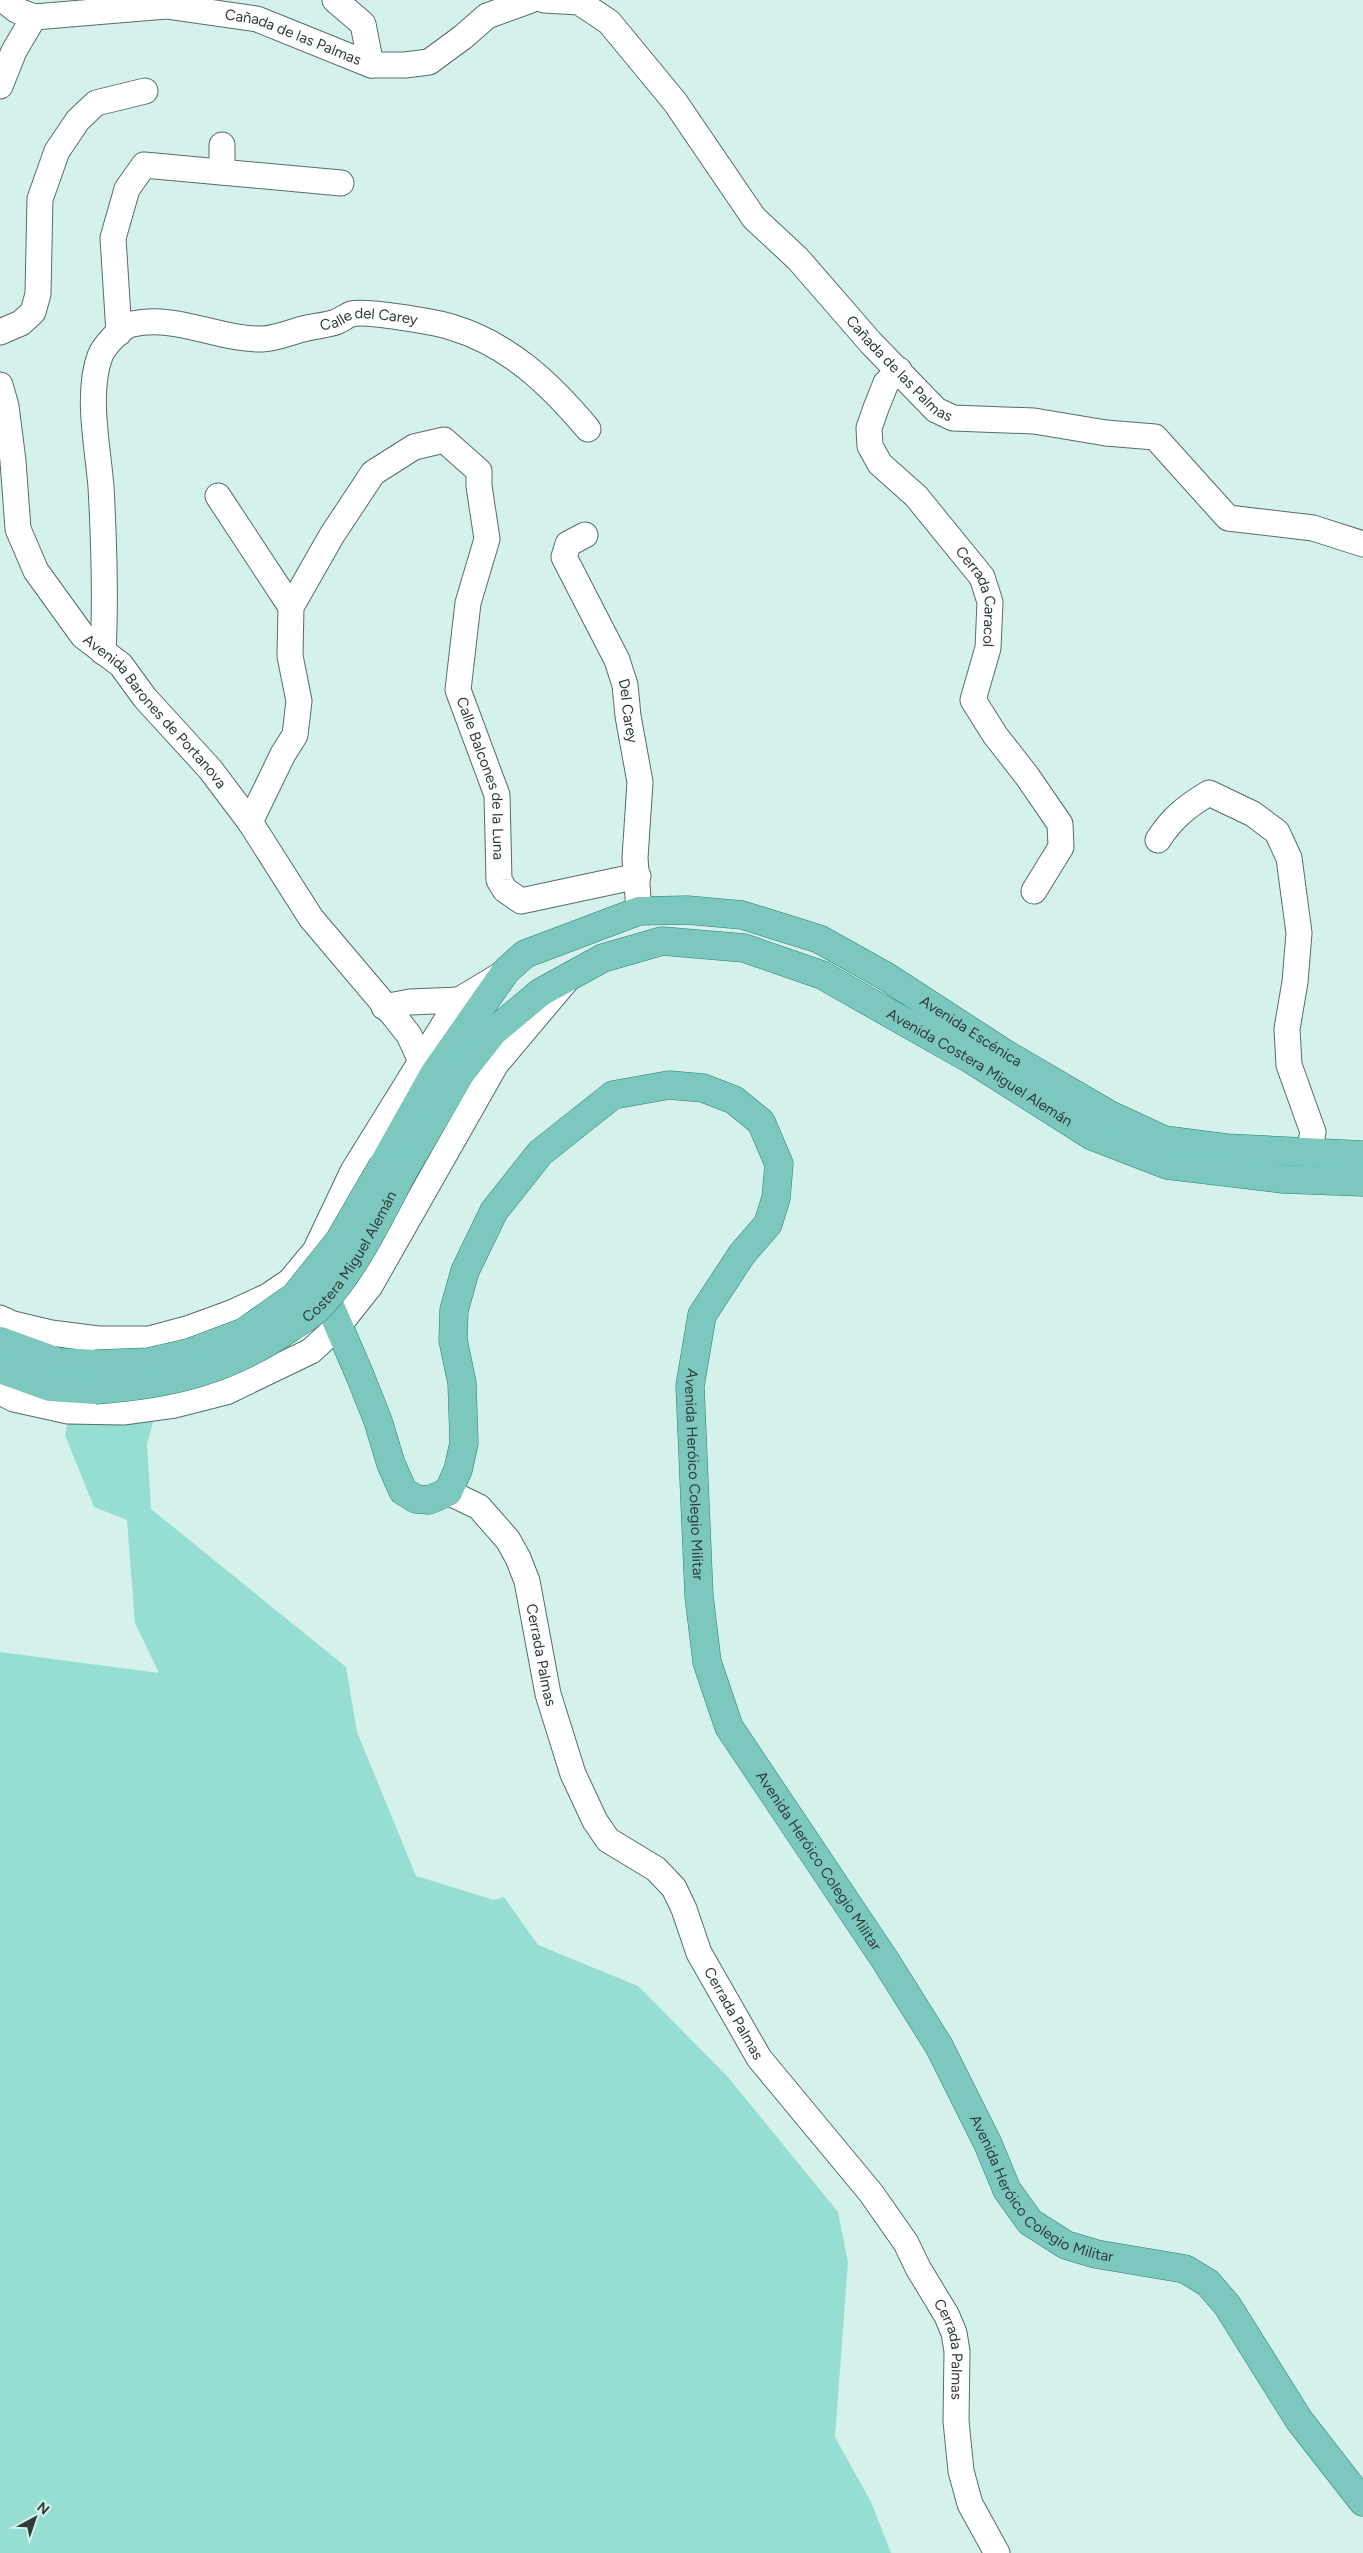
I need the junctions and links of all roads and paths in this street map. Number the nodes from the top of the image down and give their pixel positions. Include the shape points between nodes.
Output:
1 (4, 0) edge
2 (335, 0) edge
3 (531, 0) edge
4 (544, 0) edge
5 (34, 17) junction
6 (371, 65) junction
7 (0, 86) edge
8 (145, 91) dead end
9 (222, 145) dead end
10 (222, 172) junction
11 (341, 183) dead end
12 (0, 332) edge
13 (120, 333) junction
14 (899, 370) junction
15 (0, 385) edge
16 (588, 429) dead end
17 (218, 496) dead end
18 (585, 535) dead end
19 (1363, 544) edge
20 (291, 607) junction
21 (103, 652) junction
22 (250, 822) junction
23 (1158, 840) dead end
24 (638, 876) junction
25 (1034, 891) dead end
26 (639, 911) junction
27 (581, 931) joint
28 (603, 958) joint
29 (506, 972) junction
30 (570, 977) junction
31 (459, 1000) junction
32 (384, 1007) junction
33 (420, 1059) junction
34 (1309, 1152) junction
35 (1363, 1156) edge
36 (393, 1169) junction
37 (1363, 1182) edge
38 (310, 1258) junction
39 (0, 1318) edge
40 (339, 1326) junction
41 (0, 1341) edge
42 (0, 1369) edge
43 (95, 1377) junction
44 (0, 1392) edge
45 (448, 1492) junction
46 (1363, 2502) edge
47 (997, 2553) edge

1 - 5 street via 16,10
2 - 6 street via 363,24
3 - 6 street, Cañada de las Palmas via 487,16 429,62
4 - 14 street, Cañada de las Palmas via 579,2 609,22 675,102 754,218 798,259 871,343
5 - 6 street, Cañada de las Palmas via 166,6 257,19
5 - 7 street via 14,51
8 - 12 street via 96,103 78,120 56,151 40,199 38,294 33,312 21,323
9 - 10 street
10 - 11 street
10 - 13 street via 144,165 127,189 113,238
13 - 16 street, Calle del Carey via 131,324 162,323 264,340 336,322 352,314 422,320 486,340 533,371 564,400
13 - 21 street, Calle del Carey via 100,356 94,415 104,532
14 - 19 street, Cañada de las Palmas via 936,410 953,418 1034,421 1106,434 1155,436 1228,518 1313,528
14 - 25 street, Cerrada Caracol via 886,382 876,408 869,428 870,446 880,464 916,496 982,577 990,602 988,648 973,700 1060,824 1061,847
15 - 21 street, Avenida Barones de Portanova via 13,461 18,529 36,571 83,636
17 - 20 street
18 - 24 street, Del Carey via 568,544 564,557 617,660 625,685 640,782
20 - 22 street, Calle Balcones de la Luna via 290,656 298,701 295,735
20 - 24 street, Calle Balcones de la Luna via 332,535 373,473 414,447 444,440 479,471 487,539 468,603 458,690 497,795 499,880 505,890 521,901
21 - 22 street, Avenida Barones de Portanova via 121,665 145,698 210,769
22 - 32 street, Avenida Barones de Portanova via 311,918
23 - 34 street via 1186,806 1210,794 1253,814 1277,832 1289,858 1299,933 1287,1029 1289,1065 1313,1132
24 - 26 street, Del Carey
26 - 27 main road, Avenida Escénica
26 - 34 main road, Avenida Escénica via 688,910 742,915 819,939 1102,1111 1164,1140 1226,1148
27 - 29 main road, Costera Miguel Alemán via 525,954
28 - 30 main road, Costera Miguel Alemán
28 - 37 main road, Avenida Costera Miguel Alemán via 662,941 744,948 822,975 972,1060 1092,1136 1167,1165 1284,1180
29 - 31 street
29 - 36 main road, Costera Miguel Alemán via 434,1074
30 - 36 main road, Costera Miguel Alemán via 541,992 493,1032
30 - 40 street via 496,1064 375,1278
31 - 32 street via 410,1002
31 - 33 street
32 - 33 street, Avenida Barones de Portanova via 409,1035
32 - 38 street via 402,1055 398,1069 310,1220
33 - 38 street via 353,1170
34 - 35 main road, Avenida Escénica
36 - 43 main road, Costera Miguel Alemán, bridge via 353,1262 318,1307 278,1337 194,1375 146,1386
38 - 39 street via 290,1281 268,1296 190,1328 149,1339 98,1339 51,1333
38 - 40 main road
40 - 44 street via 311,1351 226,1392 175,1405 123,1412 68,1411 14,1399
40 - 45 main road via 403,1491 416,1499 429,1500
41 - 43 main road, Costera Miguel Alemán
42 - 43 main road, Costera Miguel Alemán via 50,1387
45 - 46 main road, Avenida Heróico Colegio Militar via 458,1470 464,1443 462,1383 453,1340 454,1310 465,1271 494,1211 540,1153 613,1095 669,1085 703,1088 734,1100 761,1122 779,1164 776,1198 768,1224 742,1254 702,1314 690,1386 702,1624 707,1662 729,1727 885,1960 938,2046 988,2144 1007,2190 1030,2222 1066,2245 1096,2254 1185,2269 1208,2283 1227,2305 1299,2420
45 - 47 street, Cerrada Palmas via 480,1507 508,1540 518,1558 527,1581 548,1694 573,1774 595,1822 608,1840 656,1869 674,1888 699,1952 759,2058 871,2193 906,2243 947,2316 957,2351 956,2421 961,2471 970,2504

